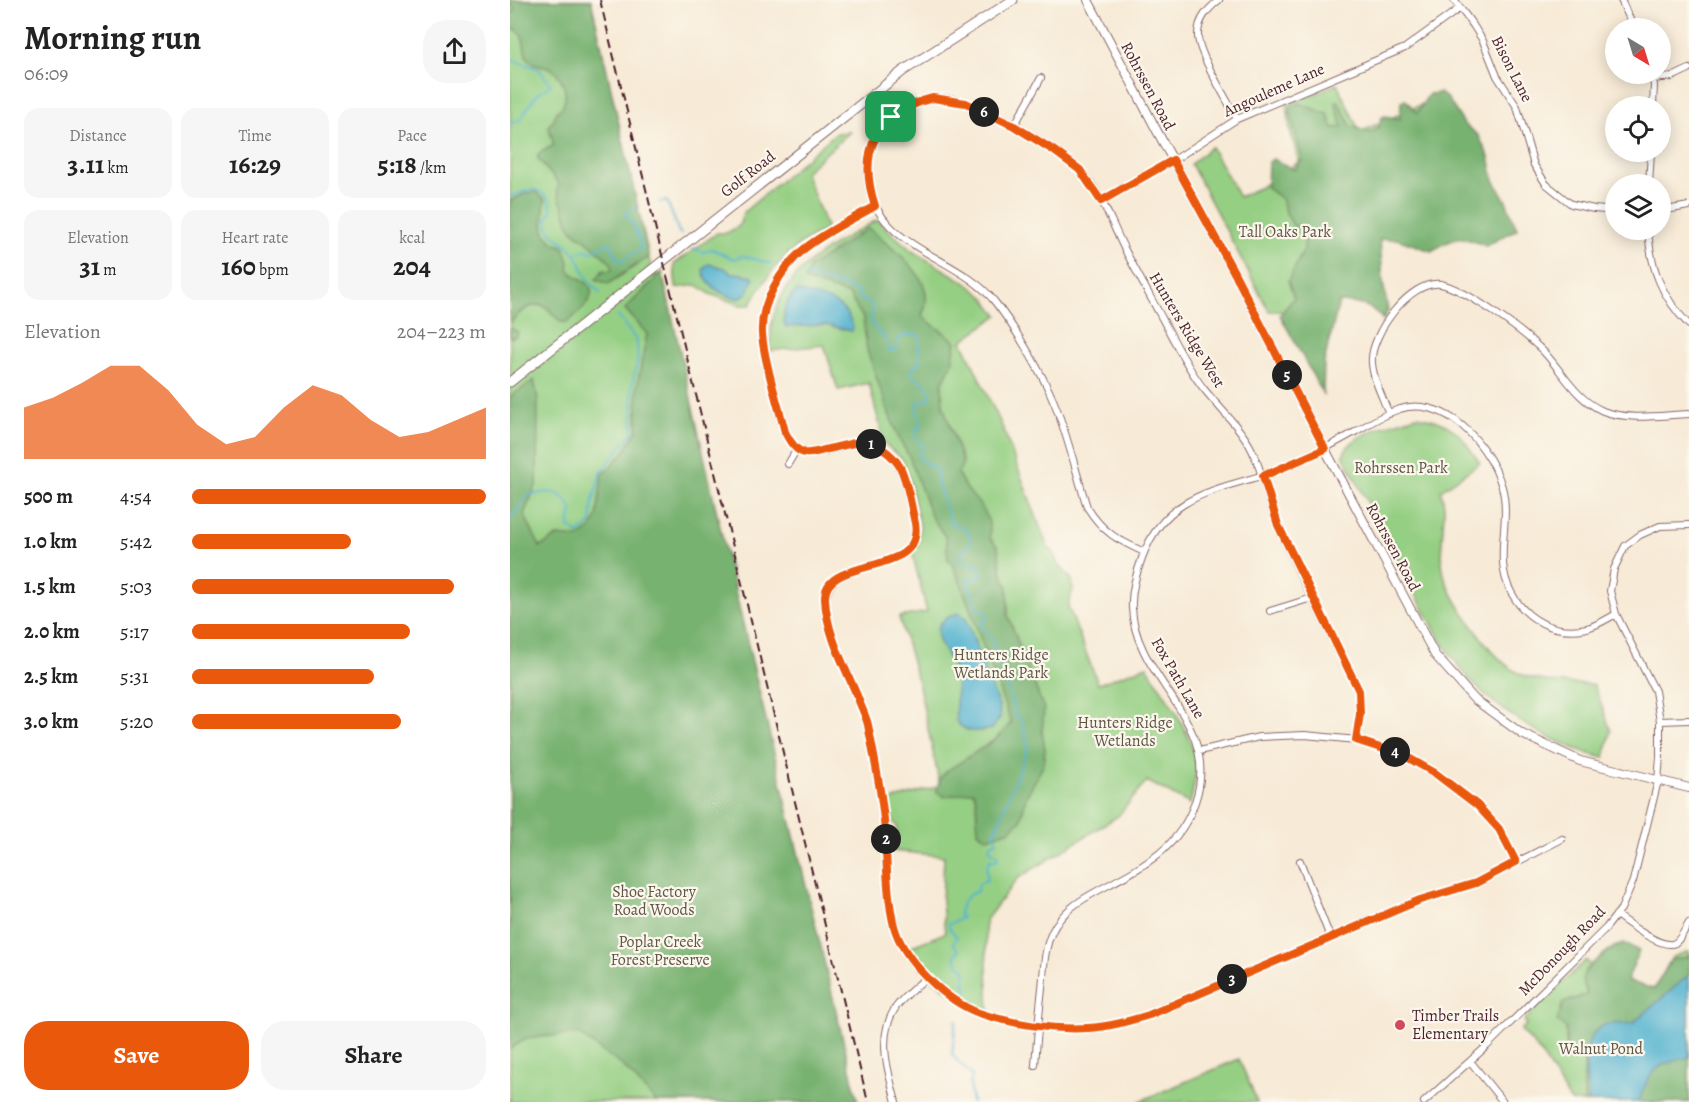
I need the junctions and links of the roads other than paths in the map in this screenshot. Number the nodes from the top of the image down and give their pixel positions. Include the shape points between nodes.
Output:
1 (1013, 0) edge
2 (1088, 0) edge
3 (1218, 0) edge
4 (1454, 0) edge
5 (1621, 0) edge
6 (1460, 8) junction
7 (1629, 18) edge
8 (1689, 69) edge
9 (1671, 77) edge
10 (1041, 78) dead end
11 (1237, 119) junction
12 (1014, 126) junction
13 (1173, 160) junction
14 (1101, 201) junction
15 (875, 206) junction
16 (1689, 206) edge
17 (1671, 209) edge
18 (1605, 210) edge
19 (1649, 240) edge
20 (1689, 325) edge
21 (510, 382) edge
22 (1389, 414) junction
23 (1689, 414) edge
24 (797, 449) junction
25 (1325, 449) junction
26 (788, 464) dead end
27 (1263, 476) junction
28 (1689, 525) edge
29 (1144, 552) junction
30 (1312, 598) junction
31 (1270, 611) dead end
32 (1616, 614) junction
33 (1689, 720) edge
34 (1660, 721) junction
35 (1356, 740) junction
36 (1199, 751) junction
37 (1658, 781) junction
38 (1689, 788) edge
39 (1562, 839) dead end
40 (1300, 861) dead end
41 (1516, 862) junction
42 (1616, 915) junction
43 (1689, 923) edge
44 (1330, 937) junction
45 (927, 977) junction
46 (1038, 1025) junction
47 (1470, 1061) junction
48 (1035, 1065) dead end
49 (896, 1102) edge
50 (1424, 1102) edge
51 (1503, 1102) edge

1 - 21 main road, Golf Road via 903,71
2 - 13 street, Rohrssen Road
3 - 11 street via 1207,10 1197,37
4 - 6 street, Bison Lane
5 - 7 street
6 - 11 street, Angouleme Lane via 1404,48
6 - 18 street, Bison Lane via 1483,41 1497,76 1517,107 1534,165 1546,184 1570,204
8 - 9 street
10 - 12 street
11 - 13 street, Angouleme Lane
12 - 14 street, Hunters Ridge West via 1080,170
12 - 15 street, Hunters Ridge West via 951,99 933,98 903,108 881,128 868,158 868,182
13 - 14 street, Angouleme Lane
13 - 25 street, Rohrssen Road
14 - 27 street, Hunters Ridge West via 1174,340 1201,385 1250,446
15 - 24 street via 802,250 767,301 762,317 765,350 785,432
15 - 29 street via 912,245 964,274 992,298 1054,402 1094,518 1111,536
16 - 17 street
19 - 20 street via 1658,282
22 - 23 street via 1373,372 1374,346 1396,306 1434,284 1475,299 1543,351 1574,391 1599,409 1629,416
22 - 25 street, Fox Path Lane
22 - 32 street, Fox Path Lane via 1419,407 1440,411 1458,422 1489,456 1503,489 1503,563 1514,600 1522,610 1551,627 1566,629 1585,629
24 - 26 street
24 - 45 street via 818,452 863,442 883,449 904,476 915,526 909,549 890,560 838,577 825,594 830,629 868,723 884,816 894,927 907,954
25 - 27 street, Fox Path Lane
25 - 37 street, Rohrssen Road via 1435,655 1473,699 1522,734 1580,760
27 - 29 street, Fox Path Lane via 1206,492 1182,505 1154,532
27 - 30 street, Hunters Ridge West via 1278,525
28 - 32 street, McDonough Road via 1660,526 1625,546 1614,569 1610,591
29 - 36 street, Fox Path Lane via 1134,586 1134,621 1148,657 1187,721
30 - 31 street
30 - 35 street, Hunters Ridge West via 1359,691
32 - 34 street, McDonough Road via 1655,691
33 - 34 street
34 - 37 street, McDonough Road
35 - 36 street via 1271,736
35 - 41 street via 1405,756 1477,805 1499,829
36 - 46 street, Fox Path Lane via 1201,774 1195,804 1175,838 1155,859 1068,909 1053,930 1046,950
37 - 38 street, Rohrssen Road
37 - 42 street, McDonough Road via 1633,881
39 - 41 street
40 - 44 street
41 - 44 street via 1476,883 1420,900
42 - 43 street via 1662,944 1679,940
42 - 47 street, McDonough Road
44 - 46 street via 1149,1015 1090,1028
45 - 46 street via 977,1012
45 - 49 street via 896,1007 888,1026 884,1053
46 - 48 street, Fox Path Lane
47 - 50 street, McDonough Road
47 - 51 street

